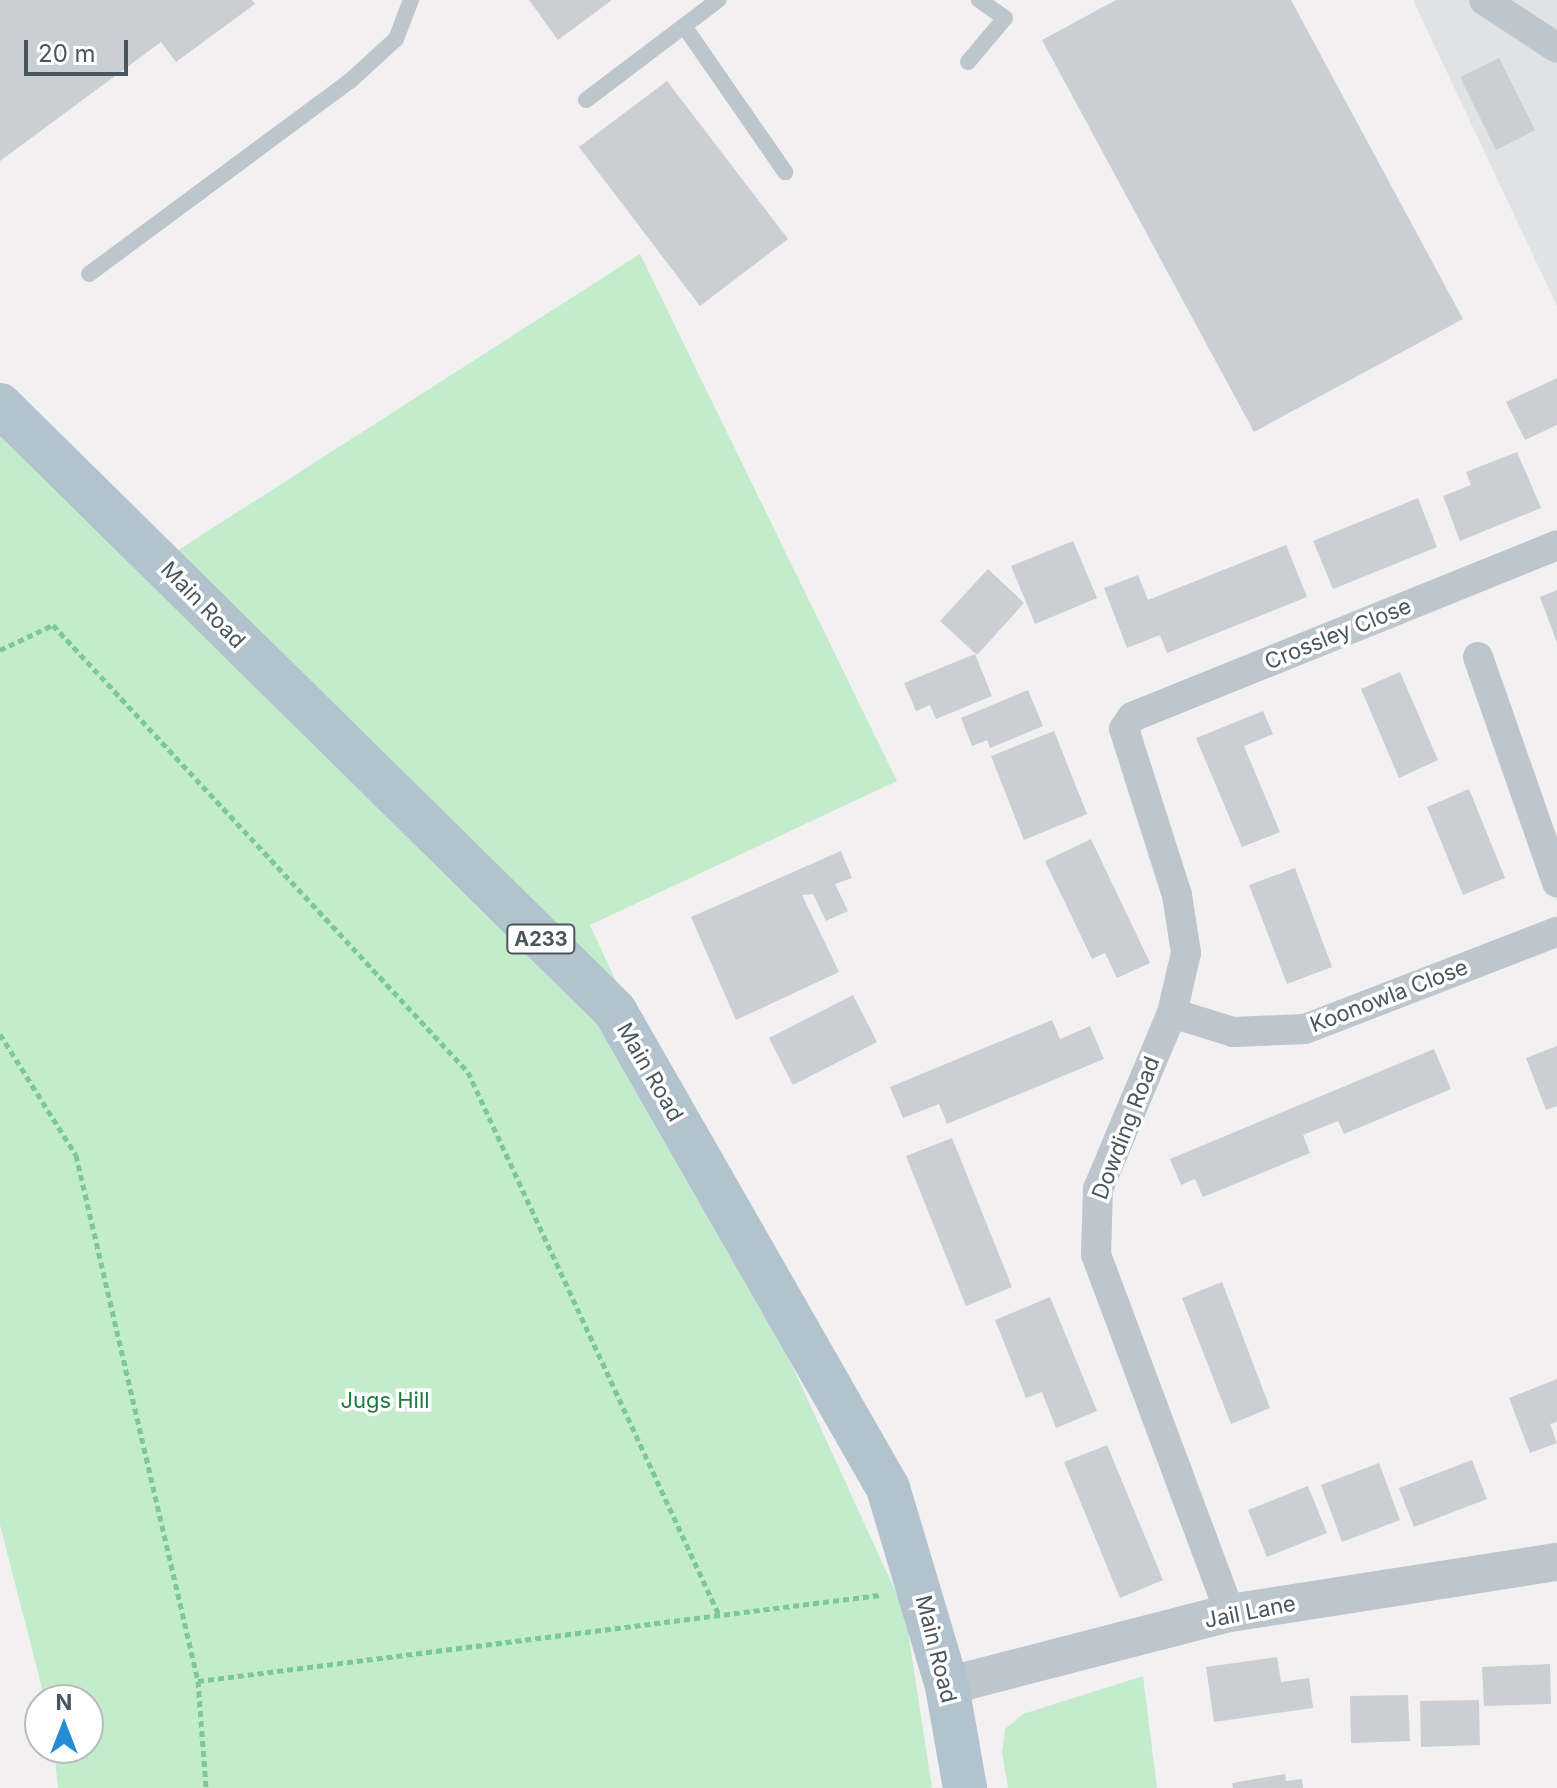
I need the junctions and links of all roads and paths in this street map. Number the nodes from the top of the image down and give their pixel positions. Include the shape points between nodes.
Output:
1 (411, 0) edge
2 (718, 0) edge
3 (979, 0) edge
4 (1484, 0) edge
5 (684, 26) junction
6 (1557, 48) edge
7 (968, 62) dead end
8 (586, 100) dead end
9 (785, 172) dead end
10 (89, 274) dead end
11 (0, 405) edge
12 (1557, 545) edge
13 (0, 650) edge
14 (1478, 657) dead end
15 (1124, 729) joint
16 (1557, 883) edge
17 (1557, 932) edge
18 (1172, 1013) junction
19 (0, 1034) edge
20 (1557, 1562) edge
21 (922, 1590) junction
22 (1230, 1613) junction
23 (719, 1615) junction
24 (198, 1681) junction
25 (947, 1686) junction
26 (206, 1788) edge
27 (965, 1788) edge

1 - 10 lane via 396,39 350,81
2 - 5 lane
3 - 7 lane via 1005,18
4 - 6 street
5 - 8 lane
5 - 9 lane
11 - 21 main road, Main Road / A233 via 615,1011 888,1488
12 - 15 street, Crossley Close via 1132,717
13 - 23 path via 53,625 468,1072
14 - 16 street
15 - 18 street, Dowding Road via 1184,925 1186,953
17 - 18 street, Koonowla Close via 1305,1029 1233,1032
18 - 22 street, Dowding Road via 1098,1189 1095,1244
19 - 24 path via 76,1155
20 - 22 street, Jail Lane
21 - 23 path
21 - 25 main road, Main Road / A233
22 - 25 street, Jail Lane
23 - 24 path
24 - 26 path
25 - 27 main road, Main Road / A233

